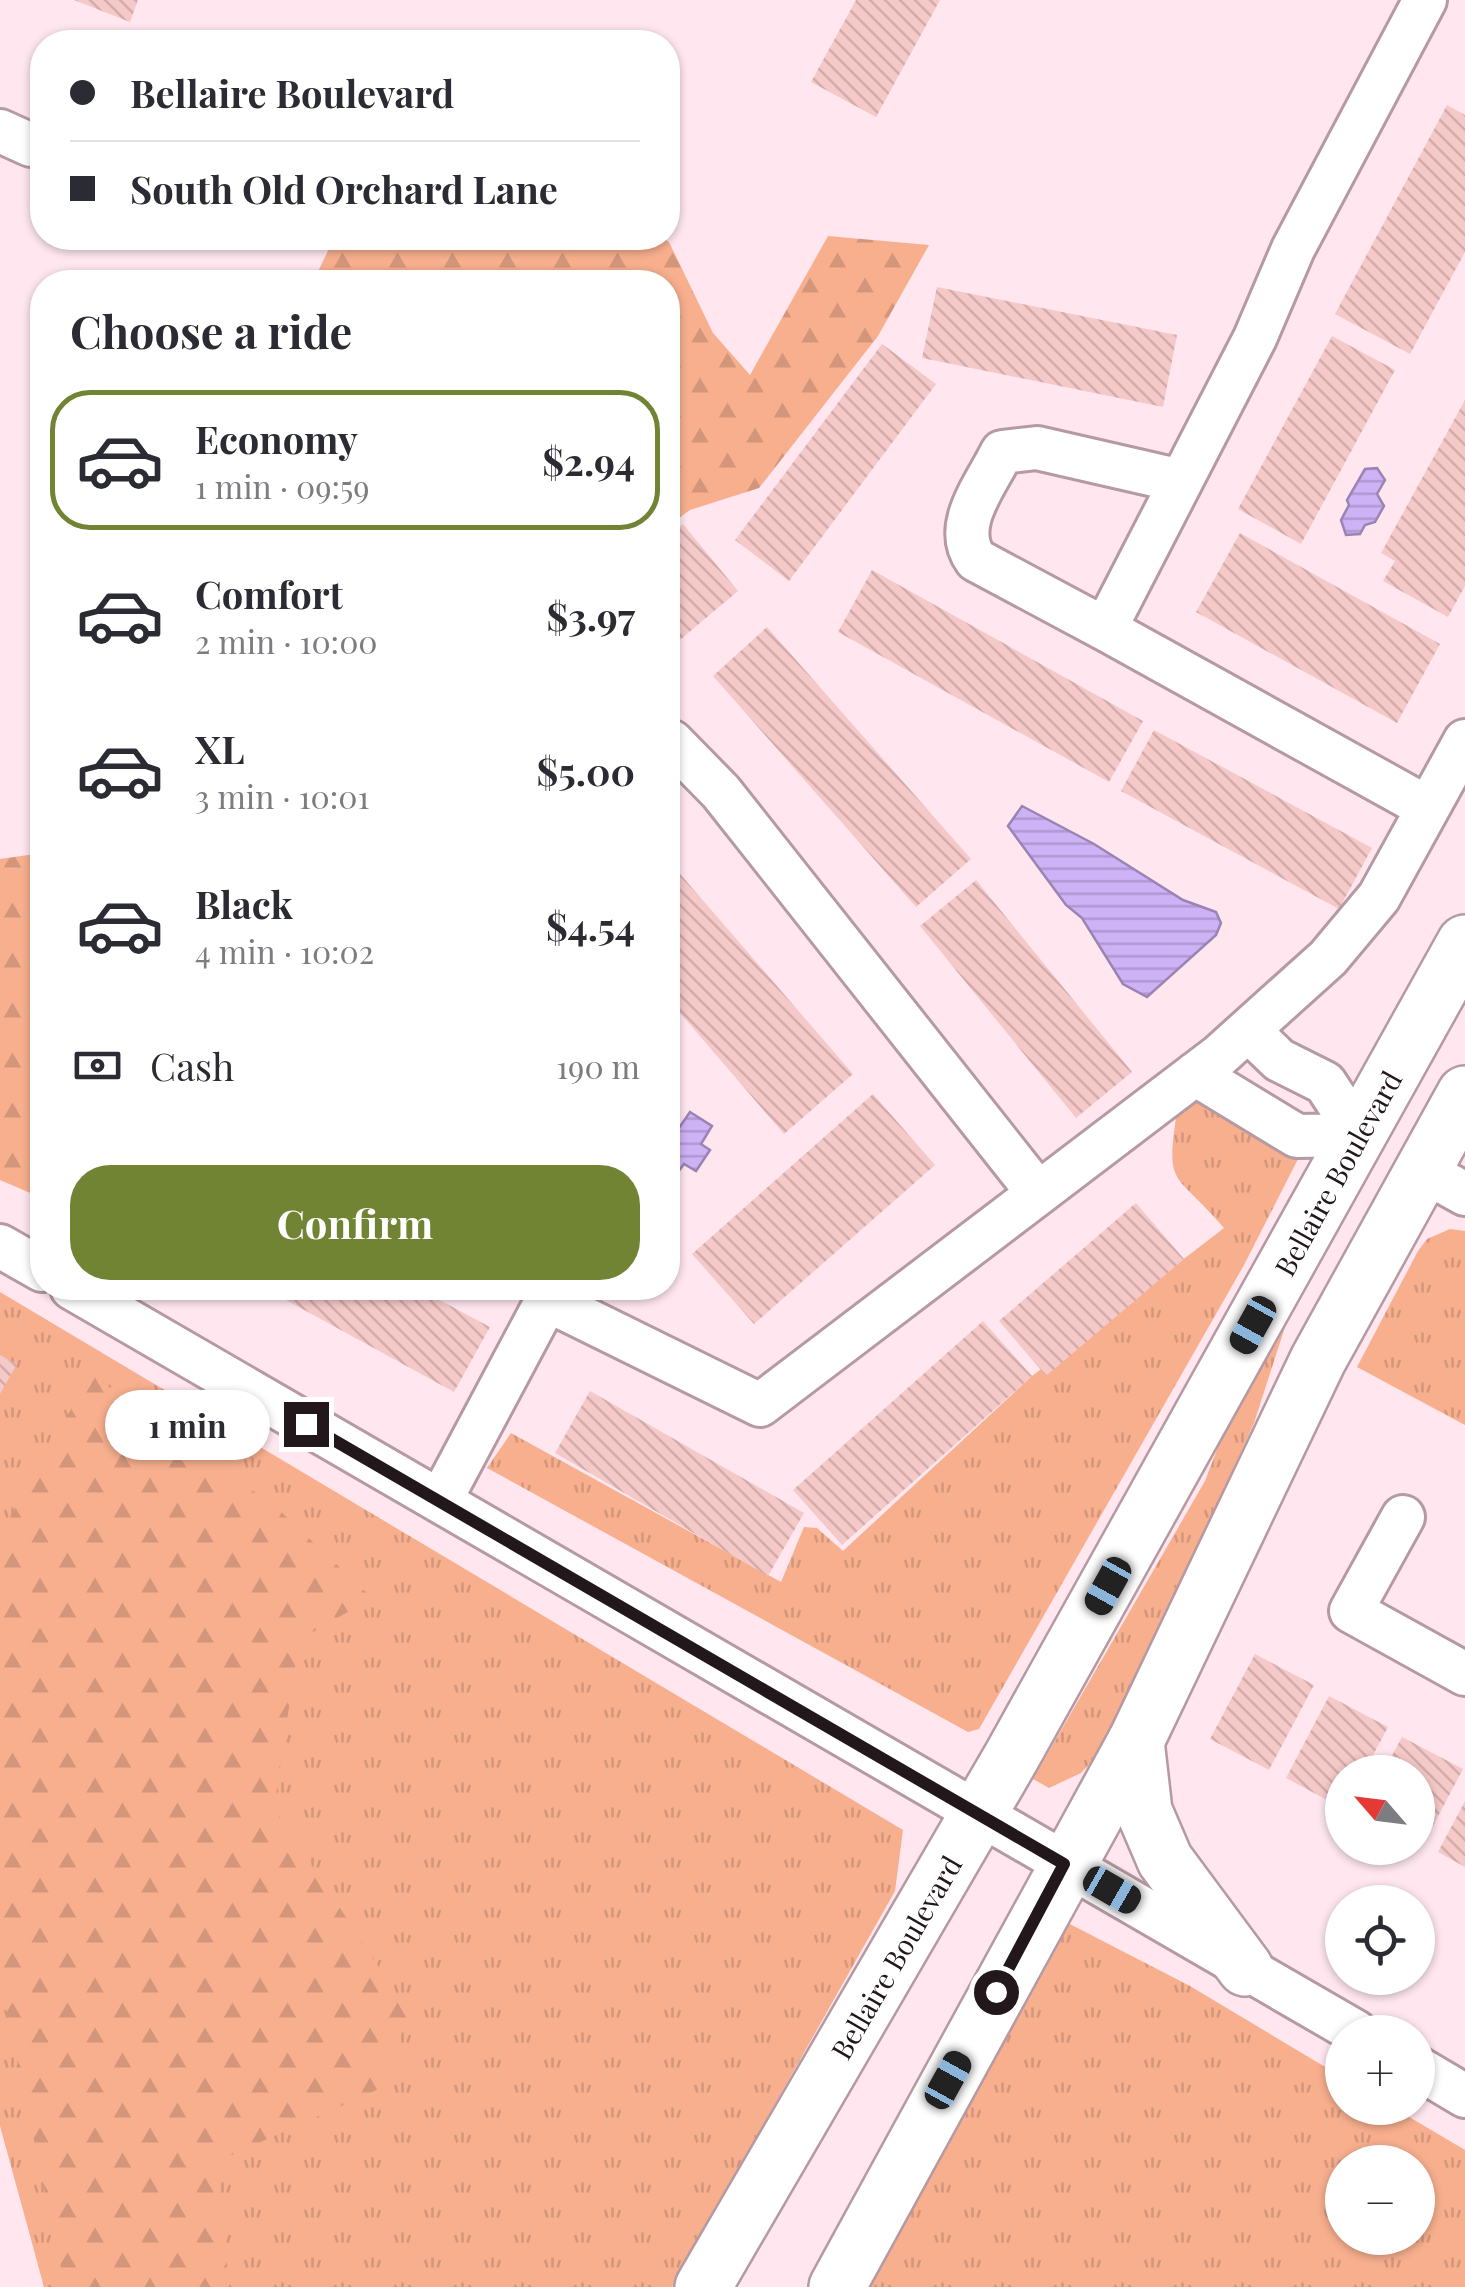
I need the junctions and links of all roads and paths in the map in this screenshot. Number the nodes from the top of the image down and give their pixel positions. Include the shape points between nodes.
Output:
1 (1425, 0) edge
2 (1181, 481) junction
3 (1105, 629) junction
4 (1465, 741) edge
5 (680, 750) edge
6 (1428, 808) junction
7 (1465, 943) edge
8 (1248, 1030) junction
9 (1195, 1074) junction
10 (1465, 1094) edge
11 (1359, 1135) junction
12 (1442, 1182) edge
13 (1038, 1193) junction
14 (0, 1246) edge
15 (30, 1263) edge
16 (93, 1300) edge
17 (538, 1300) edge
18 (553, 1300) edge
19 (440, 1501) junction
20 (1403, 1518) dead end
21 (1465, 1674) edge
22 (1136, 1741) junction
23 (977, 1812) junction
24 (1064, 1864) junction
25 (1245, 1968) junction
26 (1327, 2015) edge
27 (1435, 2078) edge
28 (1465, 2096) edge
29 (703, 2287) edge
30 (837, 2287) edge

1 - 2 street via 1292,249 1255,338
2 - 3 street
2 - 3 street via 1036,448 1002,452 965,527 965,546 976,560
3 - 6 street
4 - 6 street
5 - 13 street via 722,792
6 - 8 street via 1379,897 1328,958
7 - 11 main road, Bellaire Boulevard
8 - 9 street
8 - 11 street via 1279,1060 1325,1082
9 - 11 street via 1296,1136
9 - 13 street
10 - 12 main road
11 - 12 main road
11 - 23 main road, Bellaire Boulevard
12 - 22 main road via 1318,1360
13 - 18 street via 760,1405
14 - 15 street
16 - 19 street
17 - 19 street
19 - 23 street
20 - 21 street via 1351,1611
22 - 24 main road
22 - 25 main road via 1144,1811 1164,1860
23 - 24 street
23 - 29 main road, Bellaire Boulevard
24 - 25 street
24 - 30 main road
25 - 26 street
27 - 28 street

